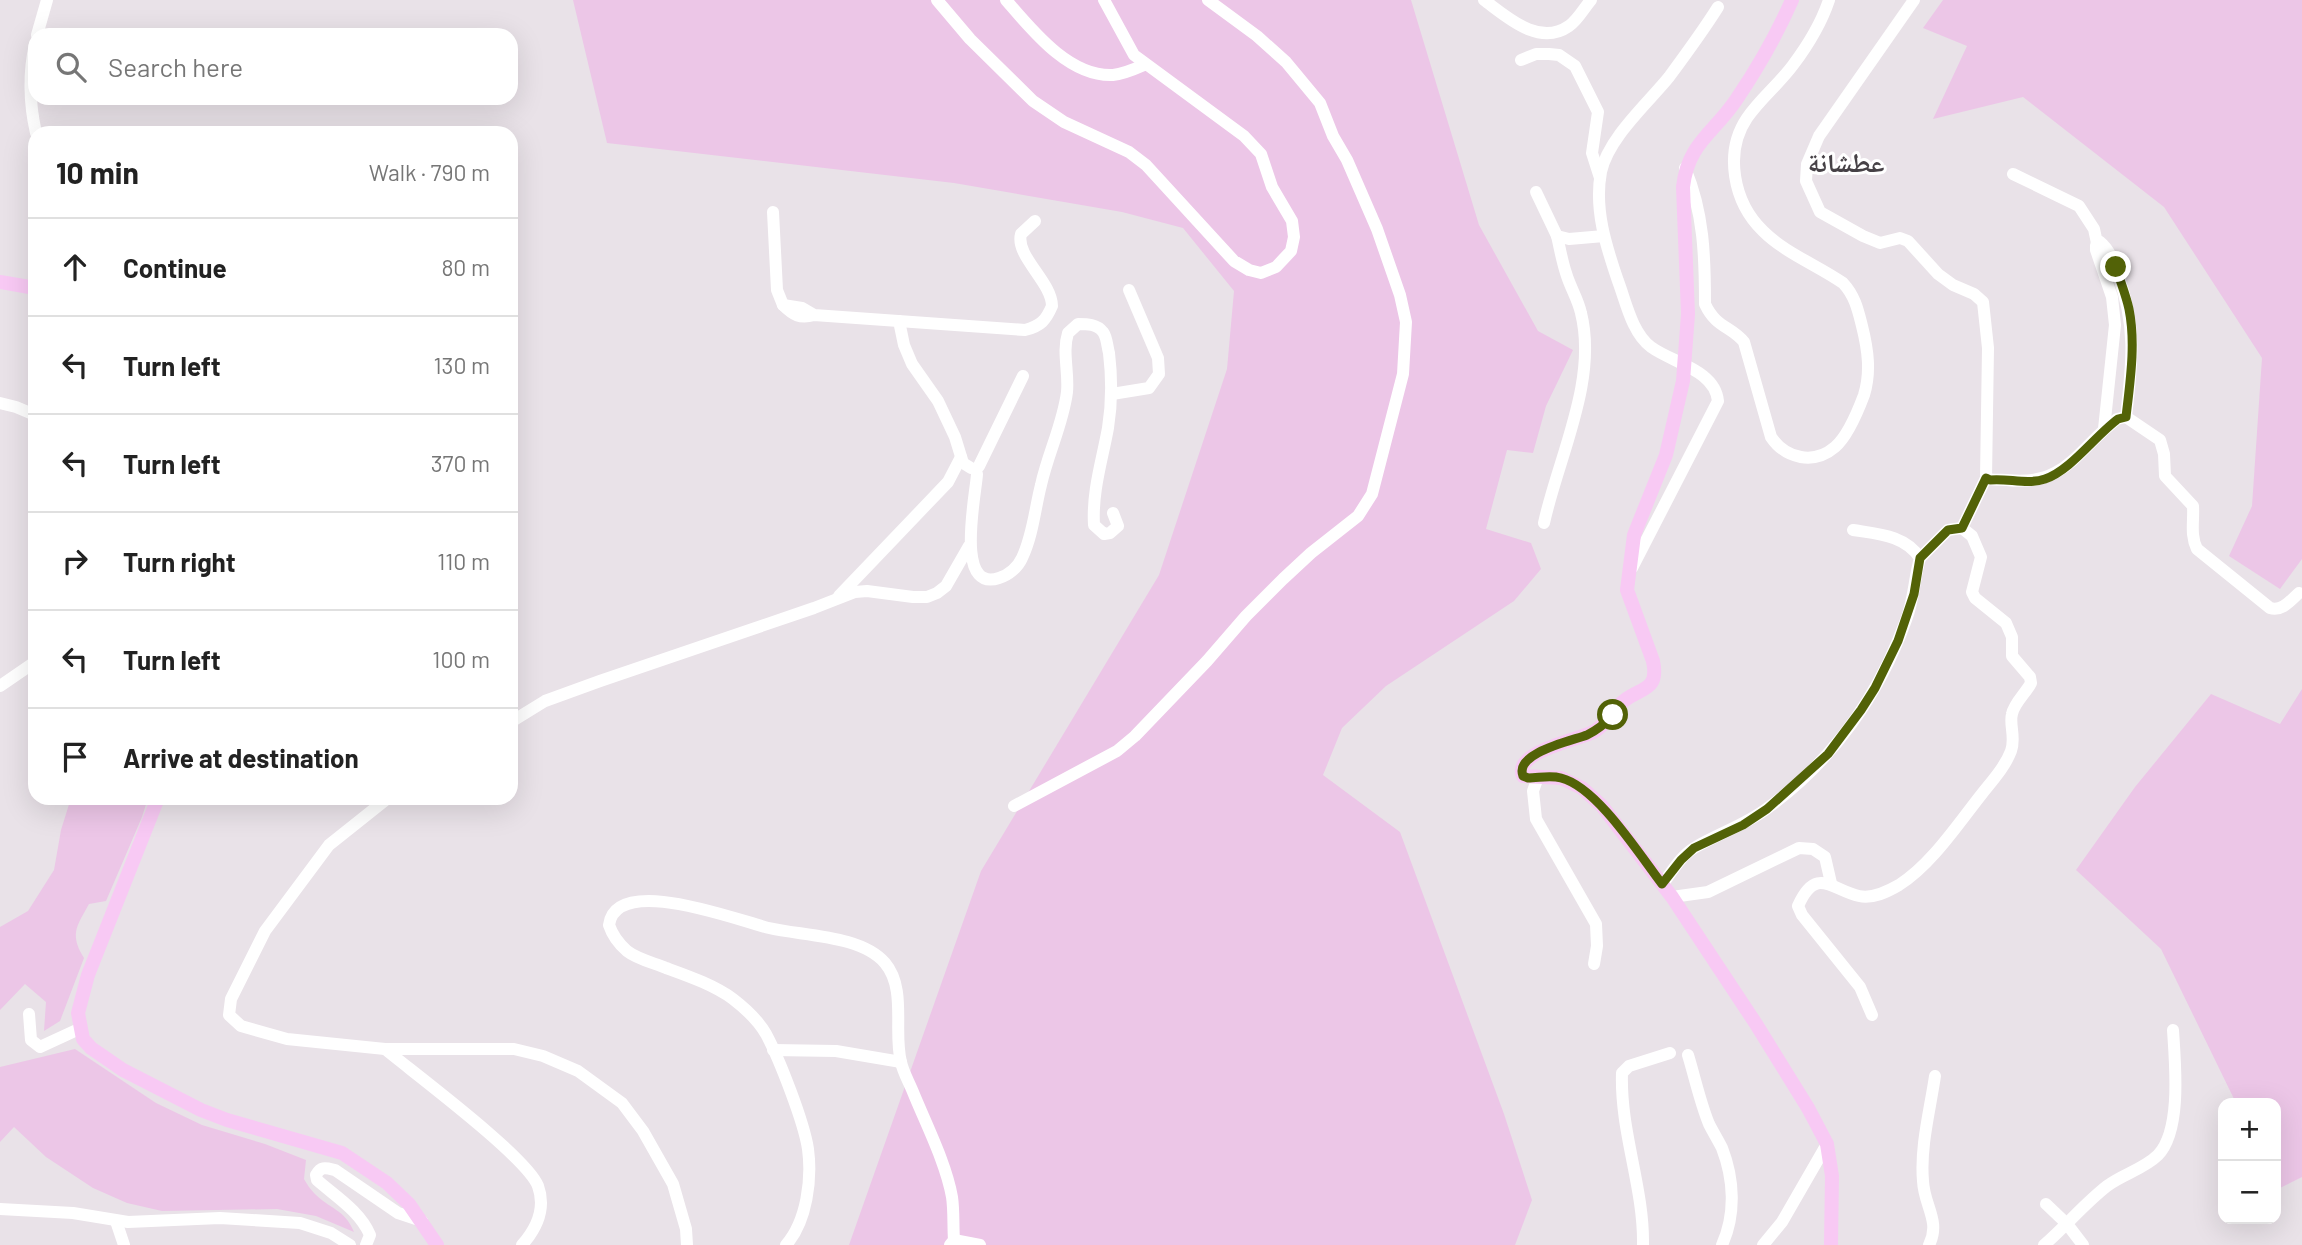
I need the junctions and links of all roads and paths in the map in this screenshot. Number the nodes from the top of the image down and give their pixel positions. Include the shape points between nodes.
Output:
1 (47, 0) edge
2 (937, 0) edge
3 (1006, 0) edge
4 (1104, 0) edge
5 (1208, 0) edge
6 (1484, 0) edge
7 (1591, 0) edge
8 (1792, 0) edge
9 (1829, 0) edge
10 (1836, 0) edge
11 (1914, 0) edge
12 (1718, 7) dead end
13 (1824, 14) junction
14 (39, 28) edge
15 (1521, 60) dead end
16 (1144, 65) junction
17 (30, 105) edge
18 (34, 126) edge
19 (1685, 168) junction
20 (2013, 174) dead end
21 (1600, 178) junction
22 (1536, 192) dead end
23 (773, 212) dead end
24 (1035, 221) dead end
25 (1557, 236) junction
26 (1604, 236) junction
27 (2097, 243) junction
28 (0, 282) edge
29 (28, 287) edge
30 (1129, 290) dead end
31 (899, 321) junction
32 (1023, 376) dead end
33 (1112, 394) junction
34 (0, 403) edge
35 (28, 412) edge
36 (2126, 417) junction
37 (2104, 429) junction
38 (961, 457) junction
39 (976, 469) junction
40 (1986, 478) junction
41 (1114, 513) dead end
42 (1544, 523) dead end
43 (1962, 528) junction
44 (1853, 530) dead end
45 (970, 546) junction
46 (1920, 558) junction
47 (1630, 571) junction
48 (2299, 593) dead end
49 (838, 598) junction
50 (28, 667) edge
51 (0, 686) edge
52 (518, 718) edge
53 (1538, 777) junction
54 (155, 805) edge
55 (379, 805) edge
56 (1014, 807) dead end
57 (1831, 883) junction
58 (1662, 884) junction
59 (1672, 897) junction
60 (1594, 964) dead end
61 (29, 1014) dead end
62 (1872, 1015) dead end
63 (79, 1029) junction
64 (2173, 1030) dead end
65 (385, 1049) junction
66 (773, 1050) junction
67 (1671, 1052) dead end
68 (1688, 1055) dead end
69 (901, 1062) junction
70 (1935, 1076) dead end
71 (1826, 1144) junction
72 (2046, 1204) dead end
73 (0, 1209) edge
74 (116, 1221) junction
75 (422, 1221) junction
76 (2067, 1224) junction
77 (952, 1242) edge
78 (124, 1245) edge
79 (350, 1245) edge
80 (366, 1245) edge
81 (437, 1245) edge
82 (522, 1245) edge
83 (687, 1245) edge
84 (786, 1245) edge
85 (980, 1245) edge
86 (1643, 1245) edge
87 (1722, 1245) edge
88 (1763, 1245) edge
89 (1831, 1245) edge
90 (1929, 1245) edge
91 (2045, 1245) edge
92 (2083, 1245) edge

1 - 14 street
2 - 16 street via 1033,101 1146,165 1234,261 1261,273 1276,267 1291,251 1292,220 1261,155 1244,136
3 - 16 street via 1046,45 1080,67 1115,75
4 - 16 street via 1126,44
5 - 56 street via 1286,62 1320,103 1372,217 1400,295 1406,322 1403,374 1371,494 1358,516 1274,588 1135,736 1117,751
6 - 7 street via 1522,27 1542,33 1569,27
8 - 19 main road via 1735,101 1705,135
9 - 13 street
10 - 13 street
11 - 40 street via 1819,136 1805,176 1820,212 1880,243 1900,238 1908,241 1938,274 1983,302 1988,348
12 - 21 street via 1610,150
13 - 19 street via 1795,63 1740,130 1734,173 1746,209 1761,229 1843,283 1857,306 1869,366 1860,403 1835,447 1816,456 1796,457 1771,436 1742,339 1720,326 1705,304 1702,222
15 - 21 street via 1536,54 1559,55 1575,66 1598,112 1592,153
17 - 18 street
19 - 47 main road via 1688,314 1684,381 1666,455 1634,535
20 - 27 street via 2079,206
21 - 26 street
22 - 25 street
23 - 31 street via 777,290 783,305 814,315
24 - 31 street via 1019,240 1052,298 1043,323 1025,330
25 - 26 street
25 - 42 street via 1581,313 1585,348 1583,379
26 - 47 street via 1636,328 1647,343 1703,375 1716,389 1718,401
27 - 36 street via 2110,254 2129,306 2132,339
27 - 37 street via 2115,325
28 - 29 main road
30 - 33 street via 1158,358 1159,374 1149,388
31 - 38 street via 912,365 938,401
32 - 39 street
33 - 41 street via 1093,507 1094,524 1104,534 1118,526
33 - 45 street via 1104,333 1092,325 1075,325 1066,339 1065,404 1024,555 1012,571 990,579 974,568
34 - 35 street
36 - 37 street
36 - 48 street via 2160,440 2165,476 2193,506 2197,549 2270,608 2284,606
37 - 40 street via 2060,471 2044,480
38 - 39 street
38 - 49 street via 948,482
39 - 45 street
40 - 43 street
43 - 46 street via 1948,530
43 - 57 street via 1972,536 1981,557 1972,592 2006,623 2012,656 2030,677 2012,713 2012,749 1948,838 1900,884 1874,896 1860,896
44 - 46 street via 1903,541
45 - 49 street via 946,586 927,597 867,591
46 - 58 street via 1898,641 1875,688 1835,746 1767,809 1694,848
47 - 53 main road via 1628,597 1653,661 1653,679 1595,731 1534,755 1521,772 1528,778
49 - 52 street via 545,701
50 - 51 street
53 - 58 main road via 1561,778 1602,806
53 - 60 street via 1533,791 1536,819 1596,924
54 - 63 main road via 88,975 78,1013
55 - 65 street via 329,845 265,931 231,999 229,1015 241,1026 287,1039
57 - 59 street via 1825,857 1813,849 1799,848 1708,892
57 - 62 street via 1808,890 1798,906 1860,987
58 - 59 main road
59 - 71 main road via 1789,1076
61 - 63 street via 31,1040 40,1047
63 - 75 main road via 102,1056 177,1099 227,1120 342,1153 387,1183
64 - 76 street via 2175,1096 2163,1147 2144,1165 2107,1187
65 - 82 street via 520,1162 537,1183 541,1210
65 - 83 street via 527,1051 594,1081 622,1103 663,1163 678,1197
66 - 69 street via 836,1051
66 - 69 street via 755,1018 730,997 628,952 611,932 614,911 620,906 666,902 770,928 833,937 864,949 884,962 892,978
66 - 84 street via 809,1159 804,1208
67 - 86 street via 1629,1066 1622,1073 1623,1111 1641,1198
68 - 87 street via 1731,1184 1731,1220
69 - 77 street via 952,1197
70 - 90 street via 1923,1157 1923,1182 1934,1225
71 - 88 street via 1782,1222
71 - 89 main road via 1832,1176
72 - 76 street
73 - 74 street via 73,1213
74 - 78 street
74 - 79 street via 220,1218 300,1223
75 - 80 street via 397,1213 335,1170 319,1170 317,1180 368,1229
75 - 81 main road
76 - 91 street
76 - 92 street
77 - 85 street

